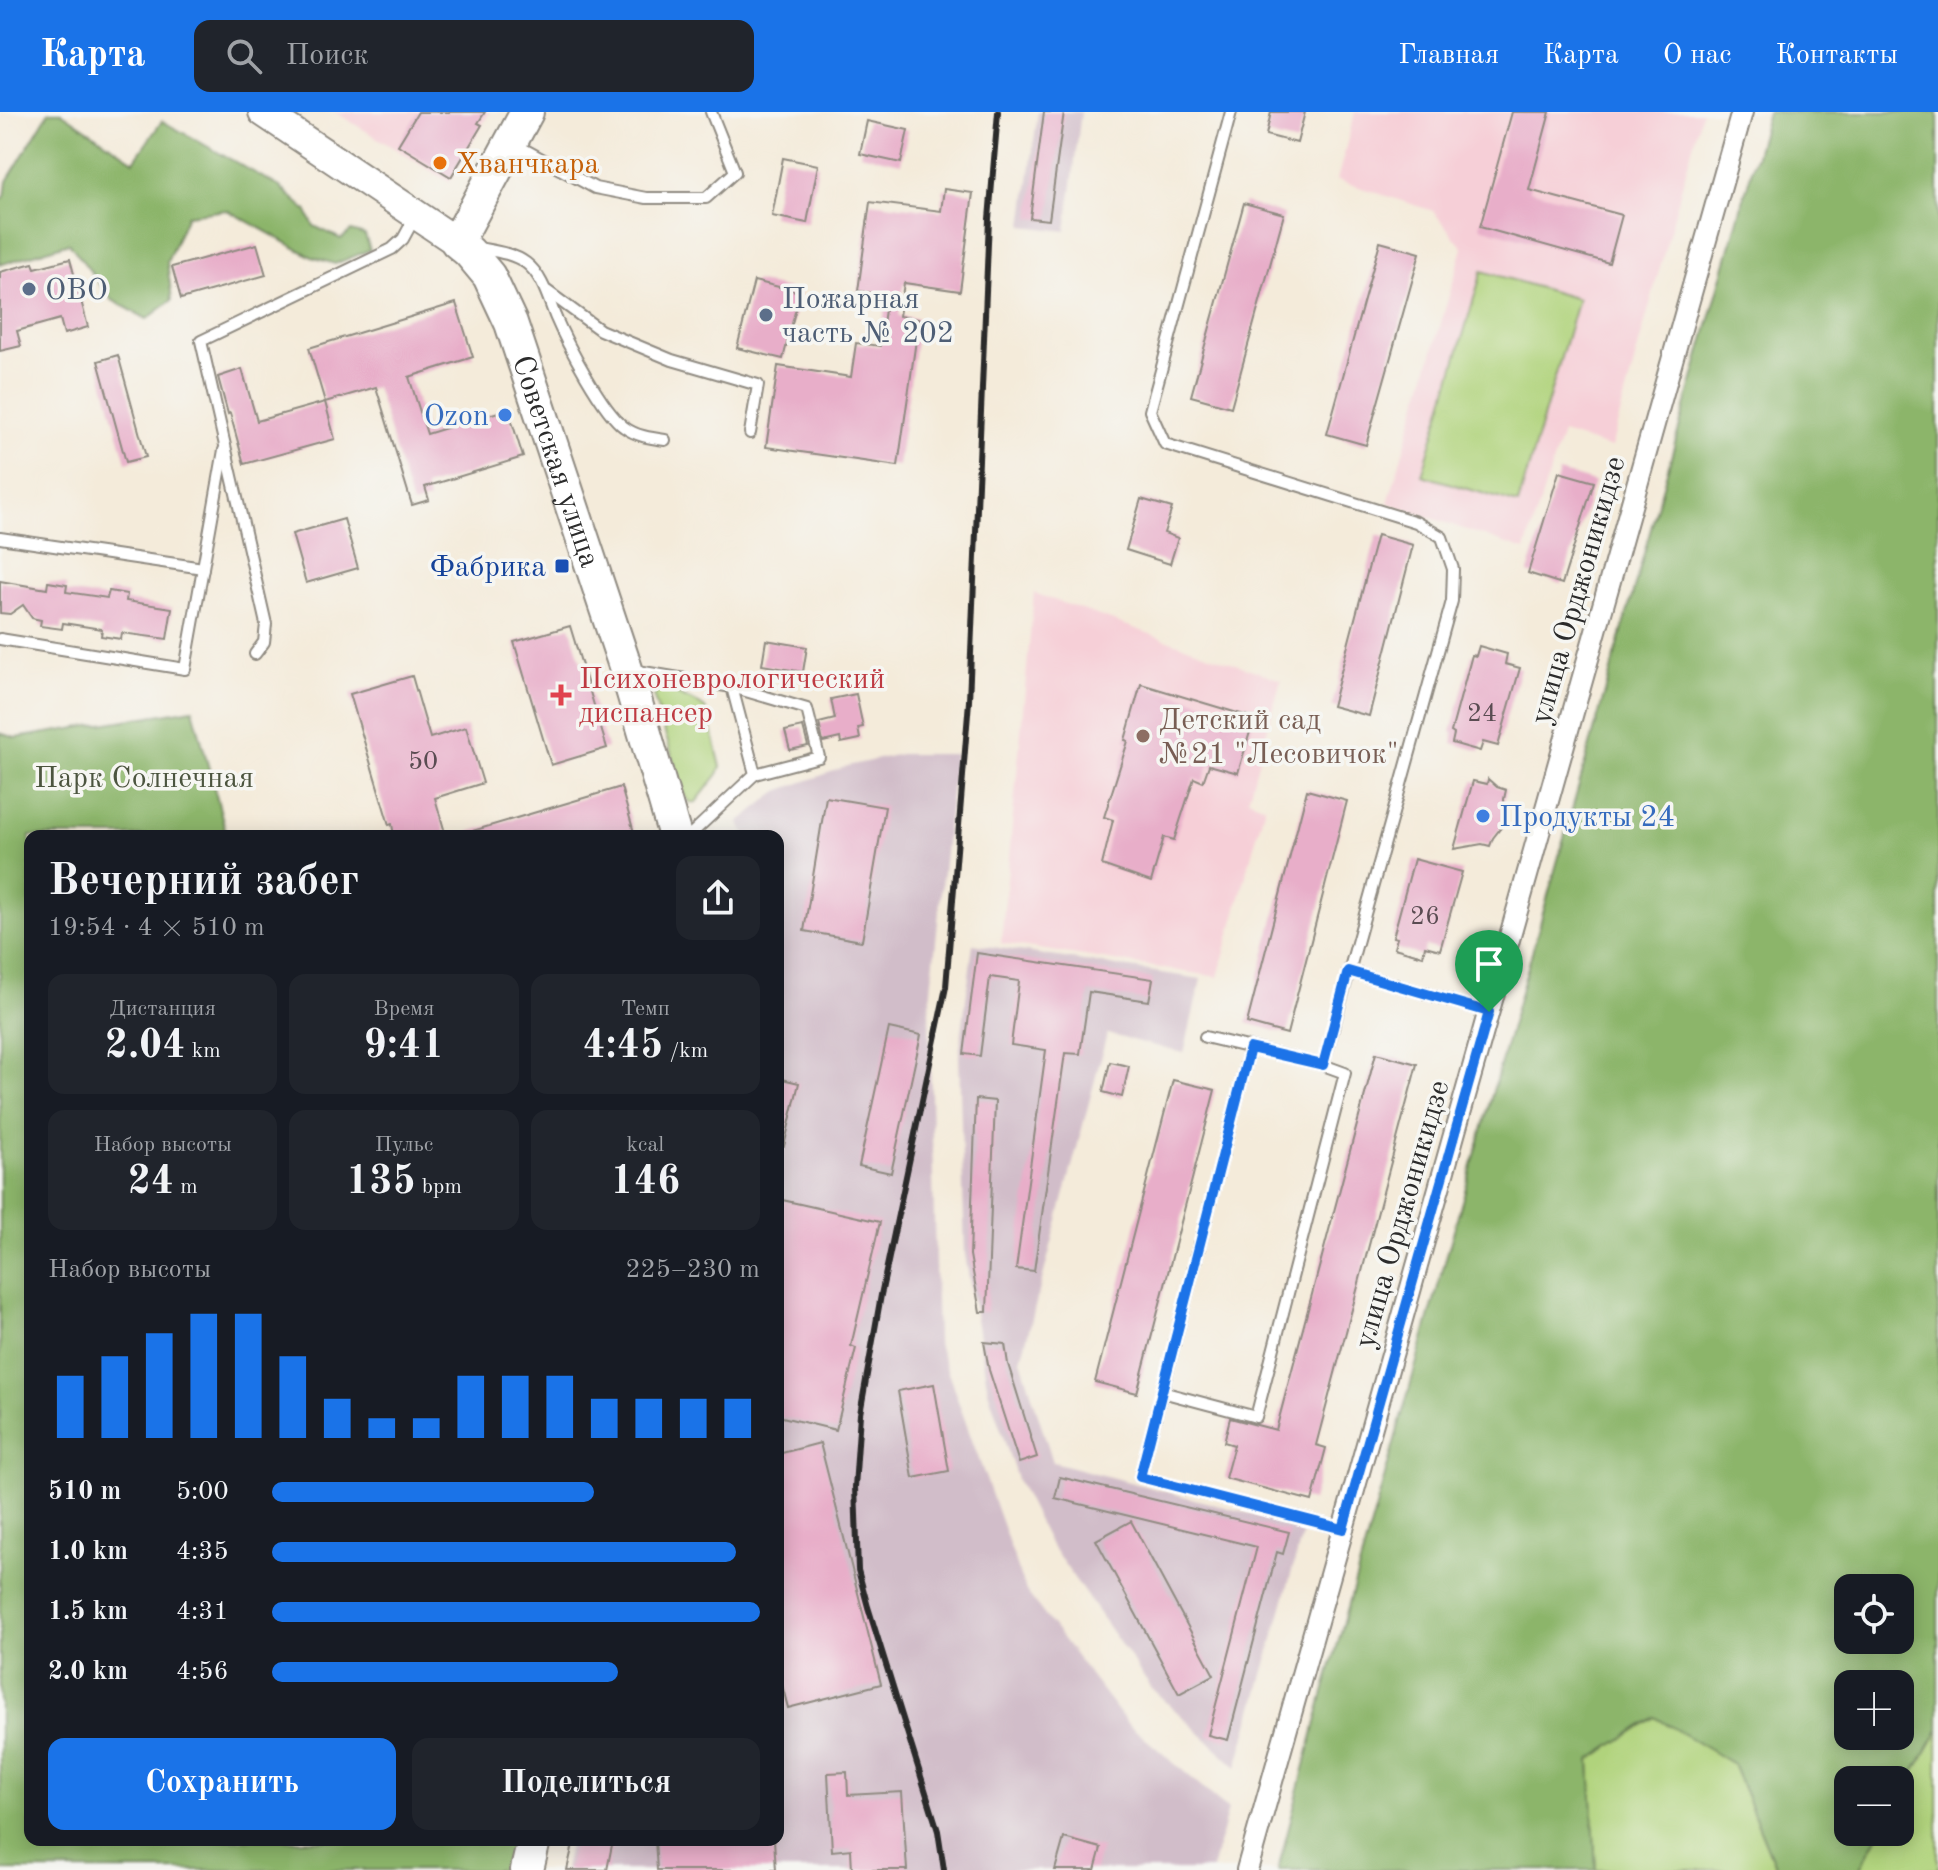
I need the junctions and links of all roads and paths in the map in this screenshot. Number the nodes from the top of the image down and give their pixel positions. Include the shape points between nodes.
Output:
1 (263, 112) edge
2 (527, 112) edge
3 (711, 112) edge
4 (1231, 112) edge
5 (1742, 112) edge
6 (511, 142) junction
7 (416, 215) junction
8 (457, 242) junction
9 (545, 290) junction
10 (750, 433) dead end
11 (665, 440) dead end
12 (225, 445) junction
13 (0, 538) edge
14 (203, 568) junction
15 (0, 639) edge
16 (255, 654) dead end
17 (626, 669) junction
18 (732, 687) junction
19 (755, 774) junction
20 (673, 830) edge
21 (695, 830) edge
22 (1348, 971) junction
23 (1489, 1012) junction
24 (1205, 1037) dead end
25 (1250, 1048) junction
26 (1323, 1065) junction
27 (1162, 1392) junction
28 (1343, 1529) junction
29 (533, 1846) edge
30 (527, 1870) edge
31 (1247, 1870) edge

1 - 7 main road
2 - 6 main road
3 - 6 lane via 735,172 706,198 646,198 595,188
4 - 22 lane via 1150,411 1165,444 1416,522 1442,537 1453,569 1452,601
5 - 23 street, улица Орджоникидзе
6 - 8 main road
7 - 8 main road
7 - 12 lane via 392,249 201,341
8 - 9 lane via 517,258 536,273
8 - 17 main road, Советская улица via 489,276 511,323
9 - 10 lane via 600,330 672,360 758,385
9 - 11 lane via 567,343 614,419 635,434
12 - 14 lane
12 - 16 lane via 266,624 264,642
13 - 14 lane
14 - 15 lane via 185,669
17 - 18 lane
17 - 20 main road, Советская улица
18 - 19 lane
18 - 19 lane via 807,709 819,757
19 - 21 lane
22 - 23 lane
22 - 26 lane
23 - 28 street, улица Орджоникидзе
24 - 25 lane
25 - 26 lane
25 - 27 lane
26 - 27 lane via 1345,1073 1256,1417
27 - 28 lane via 1140,1477
28 - 31 street, улица Орджоникидзе
29 - 30 main road

